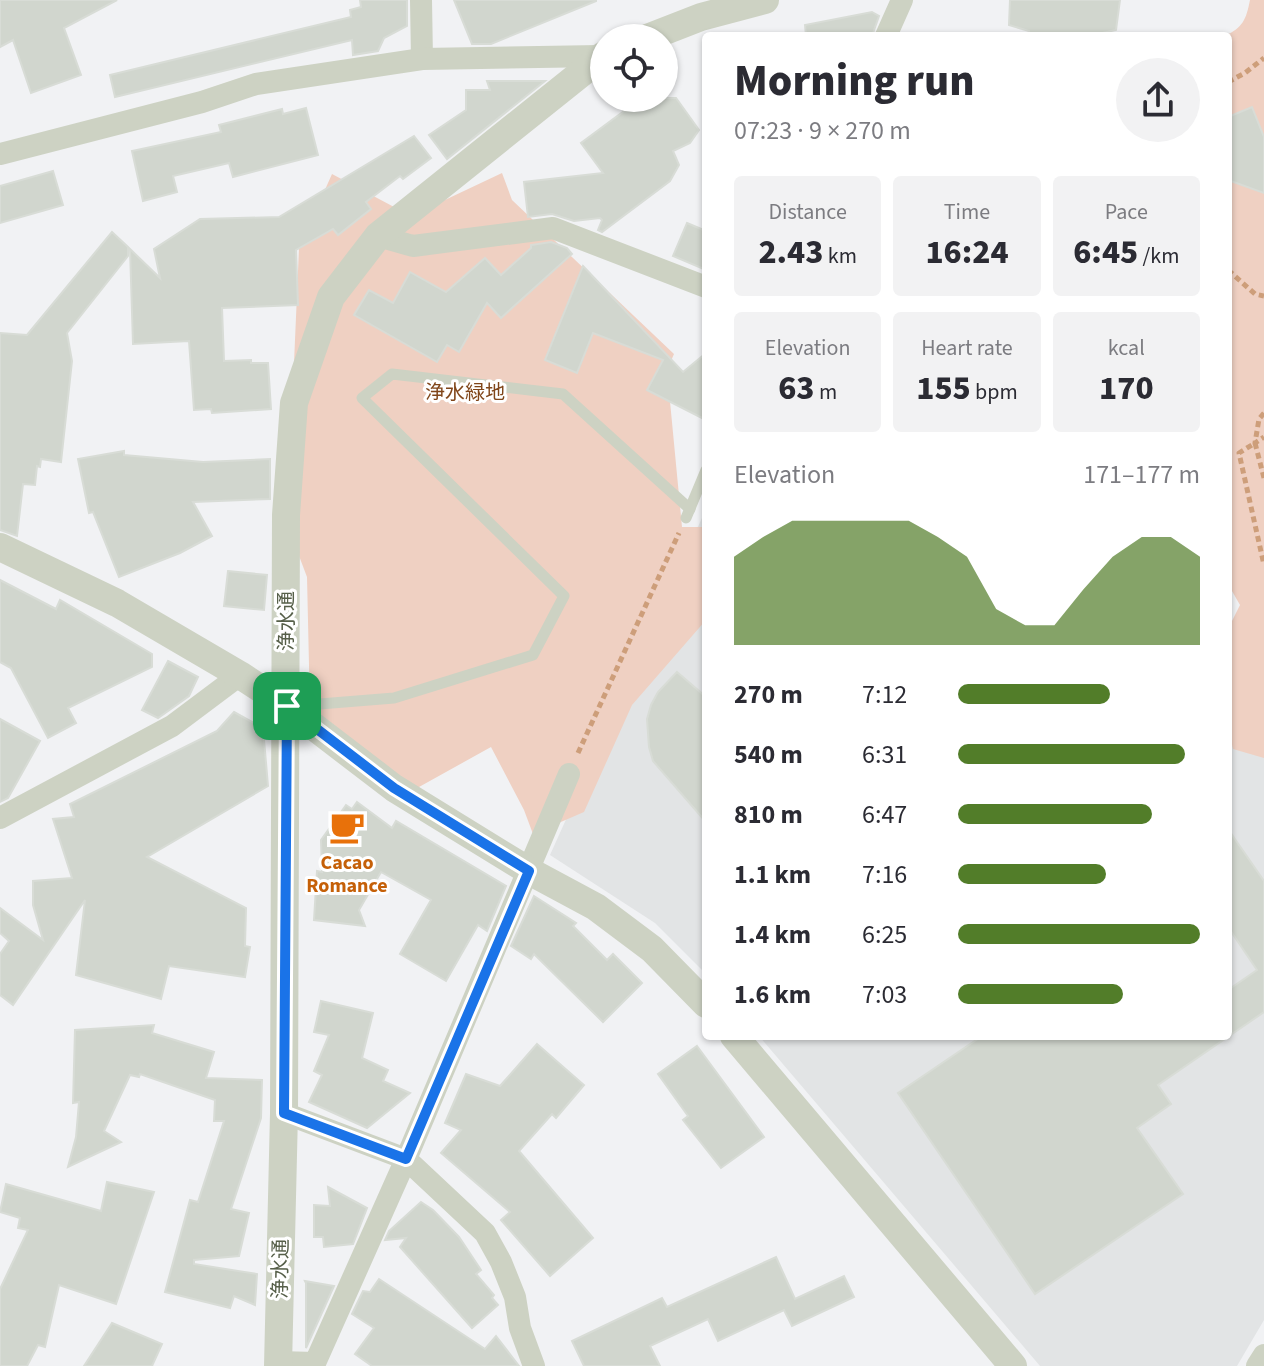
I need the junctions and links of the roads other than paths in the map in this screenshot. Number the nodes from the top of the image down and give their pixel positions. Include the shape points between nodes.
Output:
1 (421, 0) edge
2 (765, 0) edge
3 (902, 0) edge
4 (678, 26) edge
5 (888, 32) edge
6 (590, 56) edge
7 (422, 59) junction
8 (590, 66) edge
9 (0, 154) edge
10 (378, 236) junction
11 (702, 285) edge
12 (702, 480) edge
13 (0, 547) edge
14 (240, 675) junction
15 (287, 706) junction
16 (569, 774) road end
17 (0, 818) edge
18 (529, 871) junction
19 (702, 1000) edge
20 (737, 1040) edge
21 (284, 1113) junction
22 (406, 1159) junction
23 (1264, 1355) edge
24 (278, 1364) edge
25 (534, 1366) edge
26 (1013, 1366) edge
27 (1257, 1366) edge

1 - 7 street
2 - 4 street
3 - 5 street
6 - 7 street
7 - 9 street via 256,84
8 - 10 street, 浄水通
10 - 11 street via 413,246 553,228
10 - 15 street, 浄水通 via 331,297 294,403 286,515
12 - 15 lane via 688,513 563,394 392,374 362,398 564,596 533,655 394,698
13 - 14 street via 117,603
14 - 15 street
14 - 17 street via 172,726
15 - 18 street via 394,788
15 - 21 street, 浄水通
16 - 18 street
18 - 19 street via 596,907 652,949
18 - 22 street
20 - 26 street
21 - 22 street
21 - 24 street, 浄水通
22 - 24 street via 315,1363
22 - 25 street via 485,1233 515,1297
23 - 27 street

